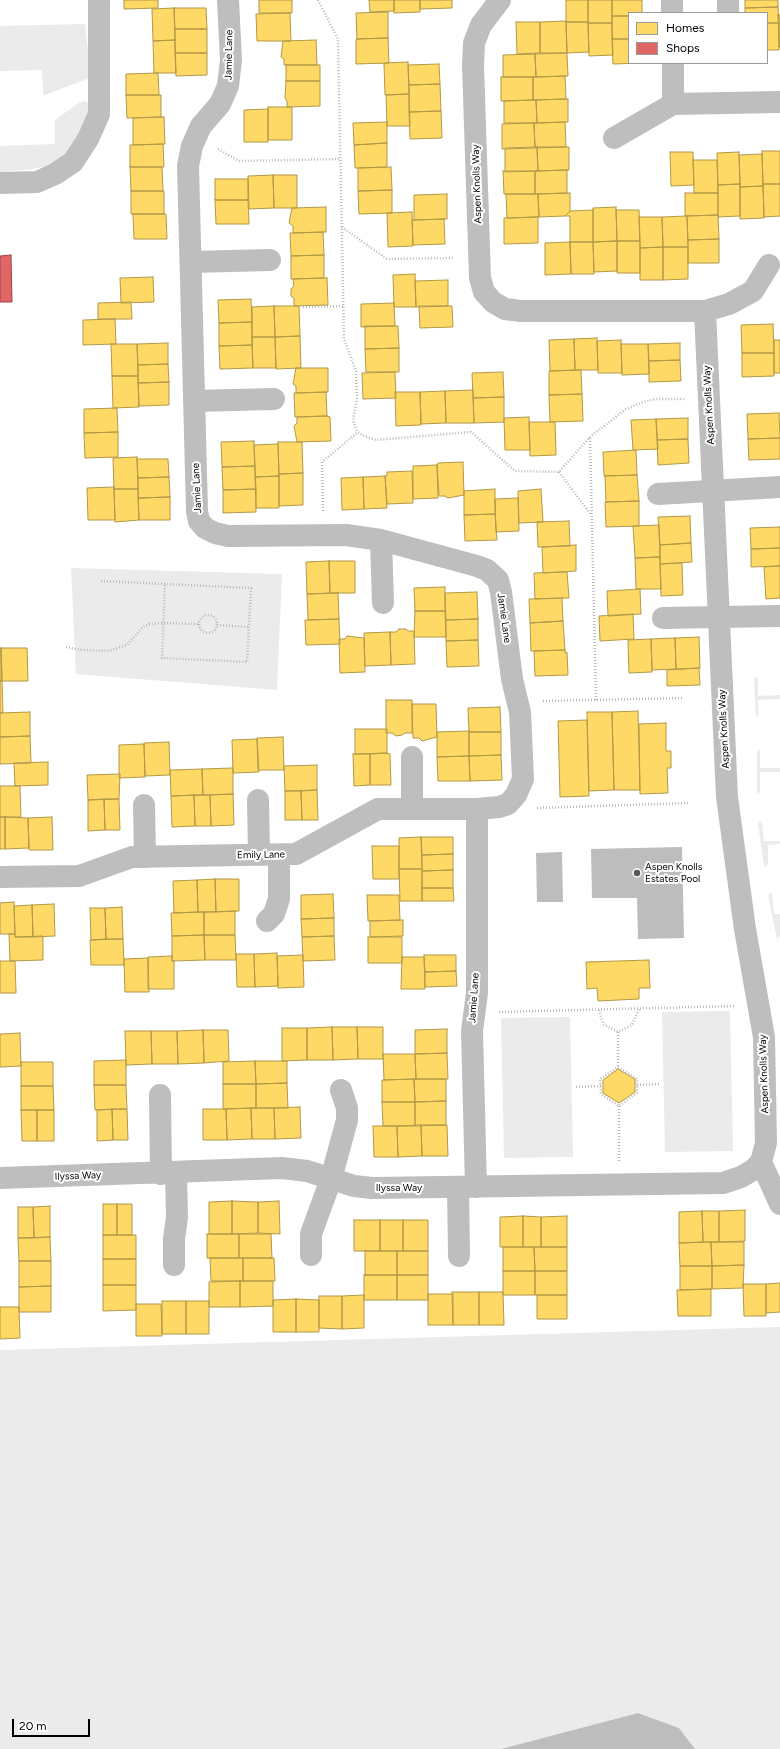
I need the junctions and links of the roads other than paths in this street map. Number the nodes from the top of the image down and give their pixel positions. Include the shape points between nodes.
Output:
1 (99, 0) edge
2 (228, 0) edge
3 (500, 0) edge
4 (672, 0) edge
5 (728, 0) edge
6 (672, 12) edge
7 (728, 12) edge
8 (673, 64) edge
9 (778, 102) dead end
10 (673, 104) junction
11 (614, 138) dead end
12 (0, 183) edge
13 (270, 260) dead end
14 (191, 262) junction
15 (769, 265) dead end
16 (705, 311) junction
17 (274, 399) dead end
18 (194, 401) junction
19 (780, 487) edge
20 (713, 490) junction
21 (658, 494) dead end
22 (381, 540) junction
23 (383, 603) dead end
24 (780, 616) edge
25 (719, 617) junction
26 (663, 618) dead end
27 (412, 757) dead end
28 (523, 780) joint
29 (258, 800) dead end
30 (144, 805) dead end
31 (412, 809) junction
32 (477, 809) junction
33 (269, 855) junction
34 (145, 857) junction
35 (0, 877) edge
36 (267, 922) dead end
37 (341, 1090) dead end
38 (160, 1095) dead end
39 (769, 1149) edge
40 (169, 1173) junction
41 (0, 1178) edge
42 (331, 1179) junction
43 (467, 1187) junction
44 (780, 1204) edge
45 (311, 1255) dead end
46 (459, 1256) dead end
47 (174, 1265) dead end

1 - 12 street via 99,114 88,139 73,162 55,174 37,182
2 - 14 street, Jamie Lane via 231,60 228,86 220,104 201,126 192,146 188,166
3 - 16 street, Aspen Knolls Way via 481,25 474,43 480,278 484,292 493,302 505,309 521,311
4 - 6 street
5 - 7 street
8 - 10 street
9 - 10 street
10 - 11 street
13 - 14 street
14 - 18 street, Jamie Lane
15 - 16 street, Aspen Knolls Way via 753,290 729,304
16 - 20 street, Aspen Knolls Way
17 - 18 street
18 - 22 street, Jamie Lane via 197,511 199,521 205,528 228,536 346,535
19 - 20 street
20 - 21 street
20 - 25 street, Aspen Knolls Way
22 - 23 street
22 - 28 street, Jamie Lane via 477,566 487,570 498,580 512,679 520,712
24 - 25 street
25 - 26 street
25 - 39 street, Aspen Knolls Way via 727,797 745,929 764,1038
27 - 31 street
28 - 32 street, Emily Lane via 520,789 508,804
29 - 33 street
30 - 34 street
31 - 32 street, Emily Lane
31 - 33 street, Emily Lane via 378,809 296,854
32 - 43 street, Jamie Lane via 477,993 472,1031
33 - 34 street, Emily Lane
33 - 36 street via 279,899 274,914
34 - 35 street, Emily Lane via 132,857 79,876
37 - 42 street via 347,1108 347,1120
38 - 40 street
39 - 43 street, Ilyssa Way via 752,1170 723,1183
39 - 44 street
40 - 41 street, Ilyssa Way
40 - 42 street, Ilyssa Way via 282,1168 307,1171
40 - 47 street via 177,1217
42 - 43 street, Ilyssa Way via 372,1188
42 - 45 street via 311,1234
43 - 46 street, Jamie Lane

